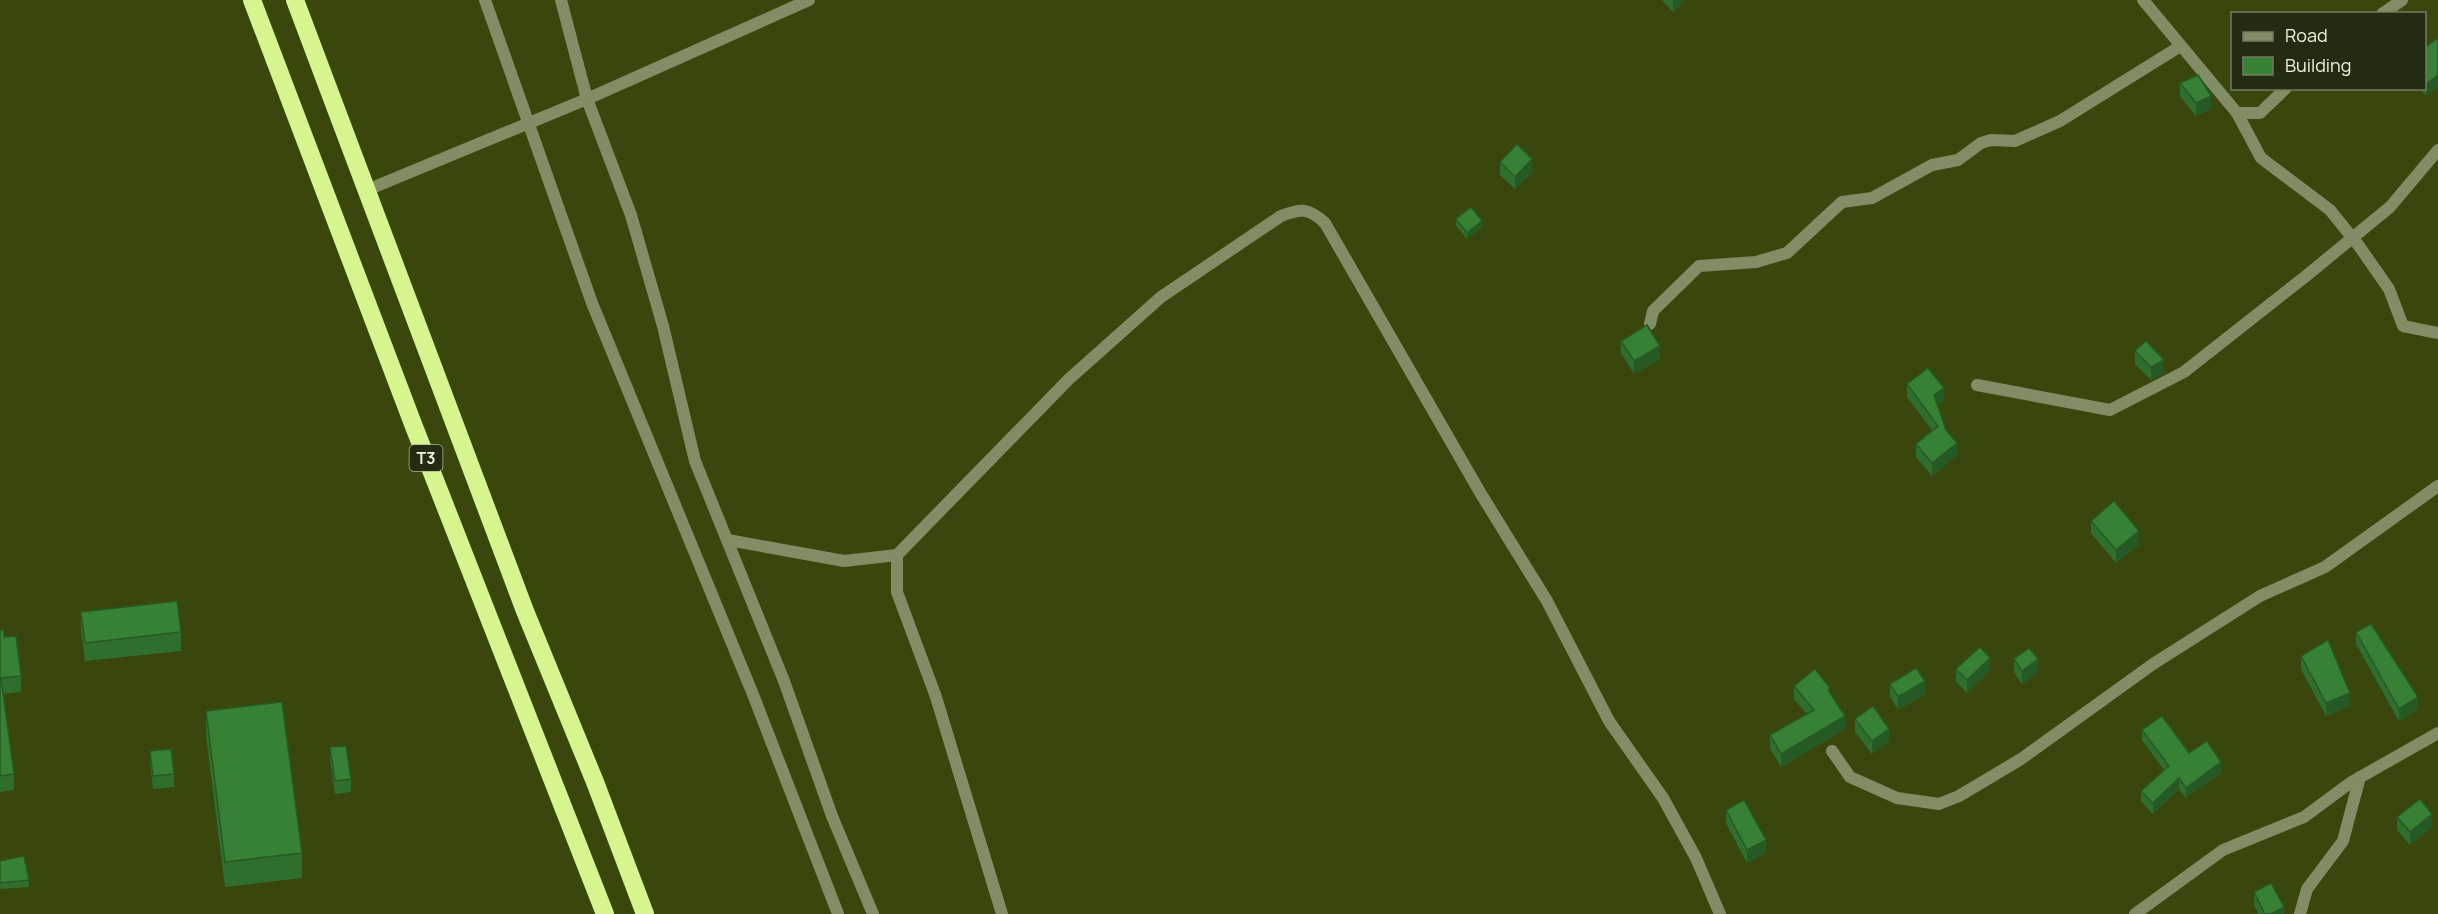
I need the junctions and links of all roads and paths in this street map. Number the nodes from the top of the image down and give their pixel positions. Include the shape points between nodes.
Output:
1 (252, 0) edge
2 (295, 0) edge
3 (485, 0) edge
4 (561, 0) edge
5 (809, 0) edge
6 (2143, 0) edge
7 (2402, 0) edge
8 (2385, 12) edge
9 (2180, 46) junction
10 (2284, 90) edge
11 (588, 99) junction
12 (2237, 113) junction
13 (529, 121) junction
14 (2438, 150) edge
15 (367, 190) junction
16 (2353, 238) junction
17 (1650, 324) dead end
18 (2438, 333) edge
19 (1977, 385) dead end
20 (2438, 486) edge
21 (728, 540) junction
22 (897, 555) junction
23 (2438, 734) edge
24 (1832, 751) dead end
25 (2360, 777) junction
26 (605, 914) edge
27 (645, 914) edge
28 (838, 914) edge
29 (873, 914) edge
30 (1002, 914) edge
31 (1720, 914) edge
32 (2135, 914) edge
33 (2300, 914) edge

1 - 26 highway, T3
2 - 15 highway, T3
3 - 13 street
4 - 11 street
5 - 11 street
6 - 9 street
7 - 8 street
9 - 12 street
9 - 17 street via 2060,121 2015,141 1981,143 1958,160 1932,165 1872,198 1842,202 1787,253 1756,262 1699,266 1653,311
10 - 12 street via 2260,113
11 - 13 street
11 - 21 street via 634,226 695,461
12 - 16 street via 2261,158 2330,210
13 - 15 street
13 - 28 street via 592,303 752,692
14 - 16 street via 2390,207
15 - 27 highway, T3 via 525,611
16 - 18 street via 2390,289 2403,326
16 - 19 street via 2184,372 2110,410
20 - 24 street via 2325,567 2260,596 2153,664 2021,759 1959,796 1939,804 1897,798 1850,777
21 - 22 street via 843,561
21 - 29 street
22 - 30 street via 897,592 936,697
22 - 31 street via 1069,379 1161,297 1281,216 1299,209 1312,211 1325,223 1481,494 1517,549 1609,721 1663,798 1696,858
23 - 25 street
25 - 32 street via 2304,817 2223,850
25 - 33 street via 2343,841 2307,889

